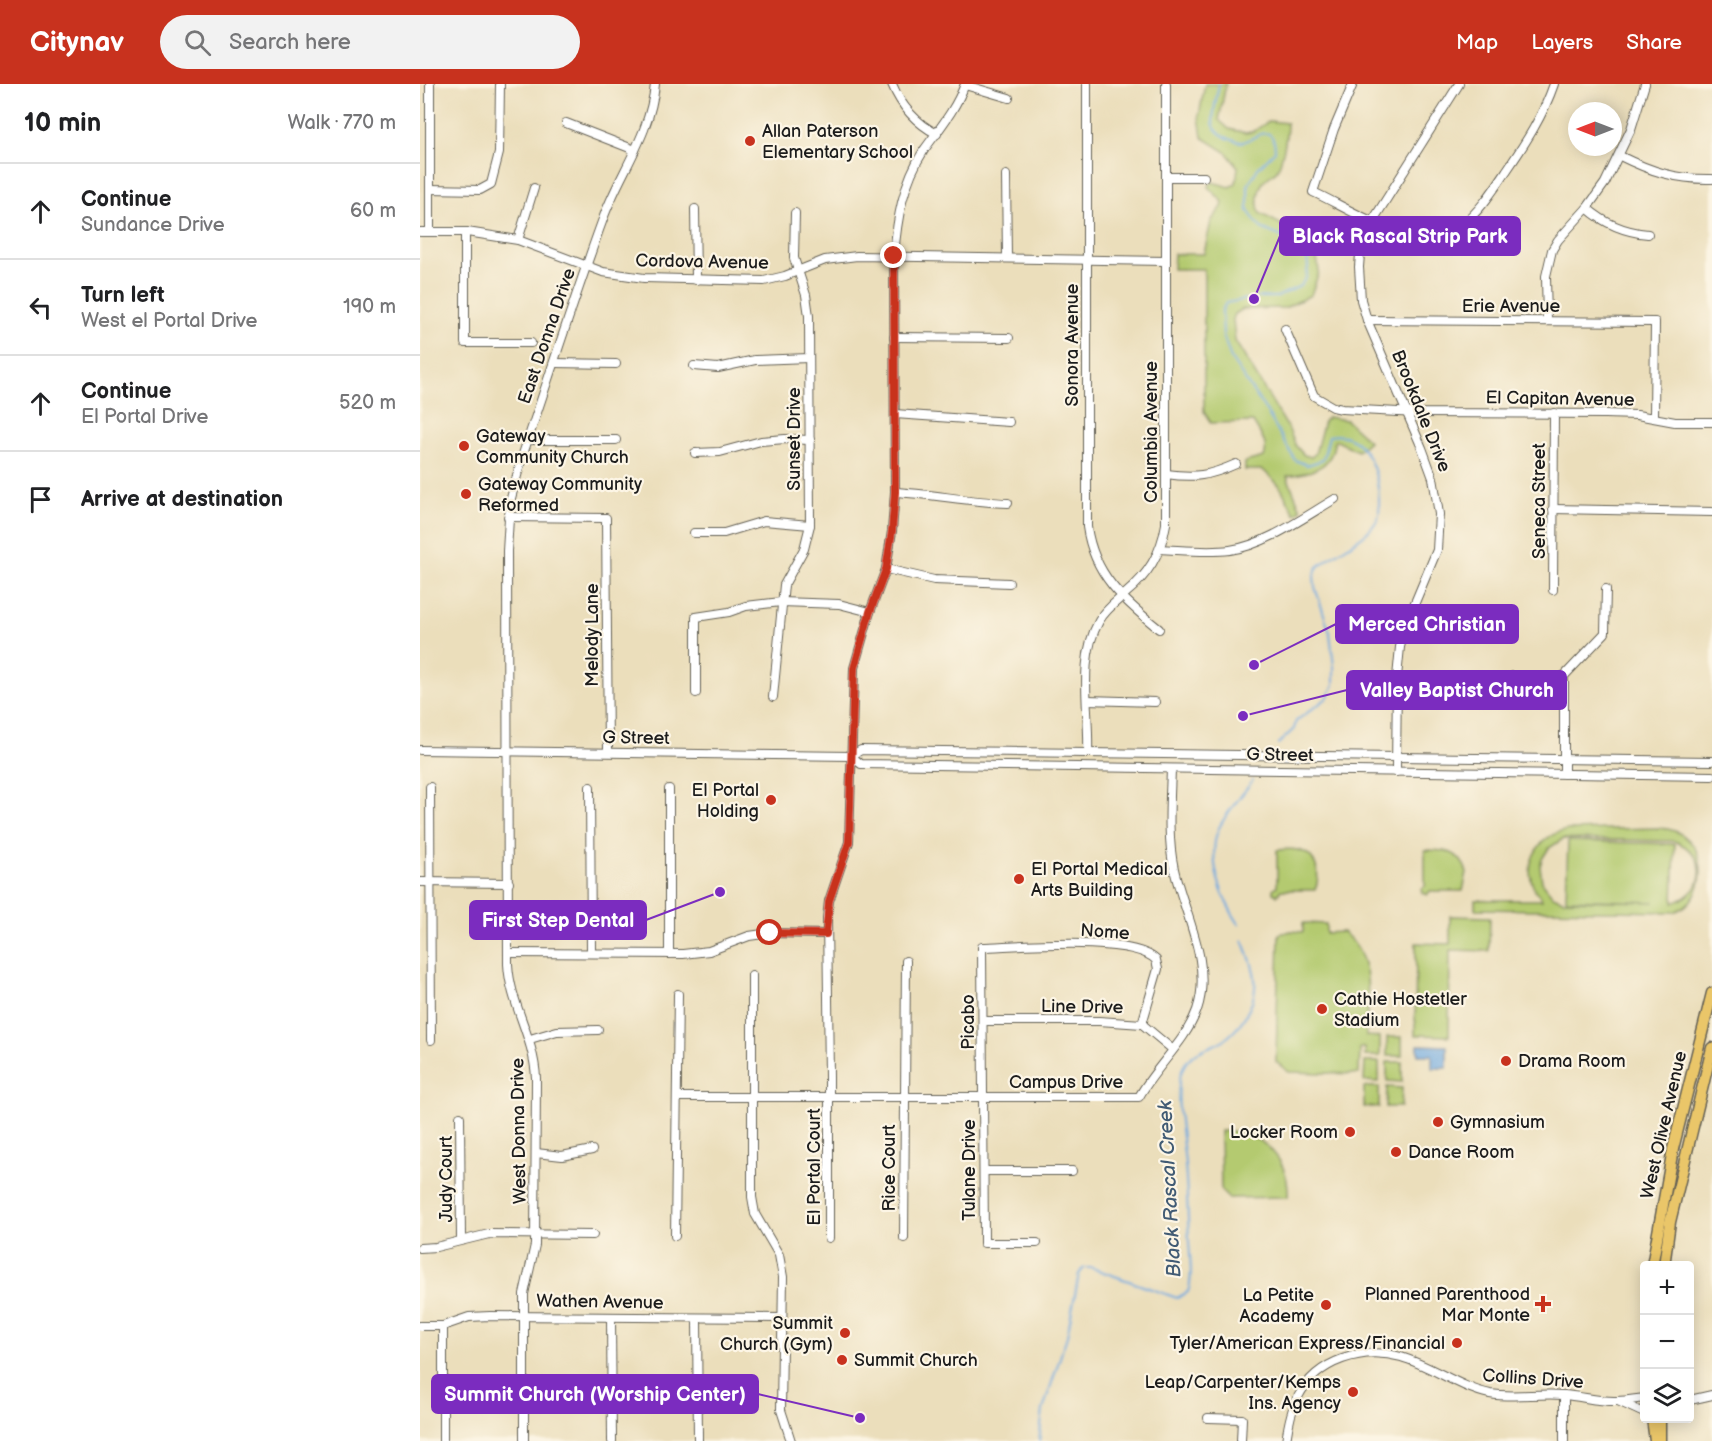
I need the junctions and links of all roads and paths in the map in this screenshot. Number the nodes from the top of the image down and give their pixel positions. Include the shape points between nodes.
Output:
1 (430, 84) edge
2 (500, 84) edge
3 (655, 84) edge
4 (892, 84) edge
5 (965, 84) edge
6 (1087, 84) edge
7 (1166, 84) edge
8 (1353, 84) edge
9 (1459, 84) edge
10 (1554, 84) edge
11 (1645, 84) edge
12 (1009, 98) dead end
13 (566, 123) dead end
14 (937, 134) junction
15 (635, 150) junction
16 (1622, 151) edge
17 (1620, 156) joint
18 (1006, 175) dead end
19 (1166, 177) junction
20 (1204, 177) dead end
21 (1712, 179) edge
22 (534, 188) dead end
23 (430, 189) junction
24 (1587, 208) junction
25 (695, 209) dead end
26 (795, 213) dead end
27 (1372, 222) junction
28 (420, 232) edge
29 (430, 232) junction
30 (465, 232) junction
31 (1648, 234) dead end
32 (518, 240) junction
33 (894, 256) junction
34 (1007, 258) junction
35 (1087, 259) junction
36 (1166, 261) junction
37 (586, 267) junction
38 (797, 270) junction
39 (696, 280) junction
40 (1367, 320) junction
41 (1547, 321) junction
42 (1285, 329) dead end
43 (894, 337) junction
44 (1010, 338) dead end
45 (531, 343) dead end
46 (809, 358) junction
47 (554, 363) junction
48 (616, 364) dead end
49 (694, 366) dead end
50 (1406, 412) junction
51 (1554, 413) junction
52 (895, 414) junction
53 (1654, 417) junction
54 (1009, 422) dead end
55 (1712, 422) edge
56 (528, 440) junction
57 (616, 441) dead end
58 (810, 441) junction
59 (695, 453) dead end
60 (1236, 464) dead end
61 (1166, 474) junction
62 (895, 492) junction
63 (1335, 499) dead end
64 (1008, 503) dead end
65 (1553, 510) junction
66 (1712, 512) edge
67 (508, 518) junction
68 (810, 525) junction
69 (694, 533) dead end
70 (1160, 549) junction
71 (886, 569) junction
72 (1010, 584) dead end
73 (1606, 589) dead end
74 (1553, 590) dead end
75 (1122, 597) junction
76 (781, 602) junction
77 (870, 612) junction
78 (1159, 629) dead end
79 (1513, 676) dead end
80 (1564, 676) junction
81 (696, 693) dead end
82 (773, 697) dead end
83 (1087, 700) junction
84 (1155, 702) dead end
85 (420, 750) edge
86 (508, 751) junction
87 (608, 752) junction
88 (1088, 753) junction
89 (851, 756) junction
90 (1396, 757) junction
91 (1564, 759) junction
92 (1712, 761) edge
93 (1170, 769) junction
94 (1396, 772) junction
95 (1564, 774) junction
96 (1712, 776) edge
97 (430, 787) dead end
98 (590, 787) dead end
99 (669, 789) dead end
100 (420, 882) edge
101 (430, 882) junction
102 (508, 883) junction
103 (826, 934) junction
104 (982, 947) joint
105 (508, 953) junction
106 (591, 954) junction
107 (669, 954) junction
108 (906, 962) dead end
109 (752, 975) dead end
110 (1712, 993) edge
111 (678, 994) dead end
112 (983, 1021) junction
113 (1142, 1024) junction
114 (598, 1030) dead end
115 (431, 1040) dead end
116 (530, 1040) junction
117 (1712, 1048) edge
118 (1172, 1049) junction
119 (1692, 1072) junction
120 (1709, 1076) edge
121 (752, 1096) junction
122 (830, 1096) junction
123 (678, 1097) junction
124 (904, 1097) junction
125 (984, 1097) junction
126 (460, 1117) dead end
127 (592, 1150) dead end
128 (537, 1153) junction
129 (984, 1171) junction
130 (1072, 1171) dead end
131 (536, 1234) junction
132 (593, 1235) dead end
133 (675, 1236) dead end
134 (829, 1238) dead end
135 (904, 1238) dead end
136 (461, 1240) junction
137 (1037, 1243) dead end
138 (420, 1248) edge
139 (1653, 1261) edge
140 (1665, 1261) edge
141 (524, 1316) junction
142 (611, 1317) junction
143 (697, 1318) junction
144 (782, 1318) junction
145 (420, 1326) edge
146 (443, 1326) junction
147 (1564, 1395) junction
148 (1712, 1395) edge
149 (1640, 1398) edge
150 (1694, 1399) edge
151 (1618, 1401) junction
152 (1640, 1411) edge
153 (1208, 1418) dead end
154 (1646, 1423) edge
155 (1653, 1423) edge
156 (1660, 1423) edge
157 (443, 1441) edge
158 (524, 1441) edge
159 (612, 1441) edge
160 (698, 1441) edge
161 (791, 1441) edge
162 (1241, 1441) edge
163 (1286, 1441) edge
164 (1564, 1441) edge
165 (1646, 1441) edge
166 (1655, 1441) edge
167 (1660, 1441) edge

1 - 23 street
2 - 23 street via 499,153 491,184 480,190
3 - 15 street, East Donna Drive
4 - 14 street via 910,114
5 - 12 street
5 - 14 street, El Portal Court
6 - 35 street, Sonora Avenue
7 - 19 street, Columbia Avenue
8 - 27 street via 1314,192
9 - 27 street, Brookdale Drive
10 - 27 street via 1534,130 1485,203 1460,227 1405,228
11 - 16 street
13 - 15 street
14 - 33 street, El Portal Court via 907,186
15 - 37 street, East Donna Drive via 608,205
17 - 21 street via 1670,176
17 - 24 street
18 - 34 street
19 - 20 street
19 - 36 street, Columbia Avenue
22 - 32 street
23 - 29 street
24 - 31 street via 1609,224
24 - 41 street via 1552,250 1546,276
25 - 39 street
26 - 38 street, Sunset Drive
27 - 40 street, Brookdale Drive via 1359,267
28 - 29 street, Cordova Avenue
29 - 30 street, Cordova Avenue
30 - 32 street, Cordova Avenue
30 - 45 street via 465,343
32 - 37 street, Cordova Avenue
33 - 34 street, Cordova Avenue
33 - 38 street, Cordova Avenue via 836,257
33 - 43 street, El Portal Court
34 - 35 street, Cordova Avenue
35 - 36 street, Cordova Avenue
35 - 75 street, Sonora Avenue via 1087,528 1098,564
36 - 61 street, Columbia Avenue
37 - 39 street, Cordova Avenue via 623,276
37 - 47 street, East Donna Drive
38 - 39 street, Cordova Avenue via 764,281
38 - 46 street, Sunset Drive via 808,305
40 - 41 street, Erie Avenue
40 - 50 street, Brookdale Drive
41 - 53 street, Erie Avenue via 1655,322
42 - 50 street, El Capitan Avenue via 1314,396 1342,409
43 - 44 street
43 - 52 street, El Portal Court
46 - 49 street via 755,360 718,368
46 - 58 street, Sunset Drive
47 - 48 street
47 - 56 street, East Donna Drive
50 - 51 street, El Capitan Avenue
50 - 90 street, Brookdale Drive via 1433,478 1439,523 1437,550 1400,647
51 - 53 street, El Capitan Avenue
51 - 65 street, Seneca Street
52 - 54 street
52 - 62 street, El Portal Court
53 - 55 street, El Capitan Avenue via 1675,422
56 - 57 street
56 - 67 street, East Donna Drive
58 - 59 street via 761,441 720,452
58 - 68 street, Sunset Drive
60 - 61 street via 1199,477
61 - 70 street, Columbia Avenue via 1166,524
62 - 64 street
62 - 71 street, El Portal Court
63 - 70 street via 1244,547 1215,551
65 - 66 street
65 - 74 street, Seneca Street
67 - 86 street, East Donna Drive
67 - 87 street, Melody Lane via 606,518
68 - 69 street via 764,521 724,533
68 - 76 street, Sunset Drive via 804,549 784,585
70 - 75 street, Columbia Avenue via 1145,575
71 - 72 street via 949,581
71 - 77 street, El Portal Court
73 - 80 street via 1605,633
75 - 78 street, Sonora Avenue
75 - 83 street, Columbia Avenue via 1110,606 1093,634
76 - 77 street via 839,604
76 - 81 street via 696,616
76 - 82 street, Sunset Drive
77 - 89 street, El Portal Court via 854,668
79 - 80 street
80 - 91 street
83 - 84 street
83 - 88 street, Columbia Avenue
85 - 86 street, G Street
86 - 87 street, G Street
86 - 102 street, West Donna Drive
87 - 89 street, G Street
88 - 89 street, G Street via 861,750
88 - 90 street, G Street
89 - 93 street, G Street via 861,764
89 - 103 street, El Portal Court via 849,842 829,901
90 - 91 street, G Street
90 - 94 street, Brookdale Drive
91 - 92 street, G Street
91 - 95 street
93 - 94 street, G Street
93 - 118 street, Campus Drive via 1172,855 1202,970 1195,1015
94 - 95 street, G Street
95 - 96 street, G Street
97 - 101 street
98 - 106 street
99 - 107 street
100 - 101 street
101 - 102 street
101 - 115 street
102 - 105 street, West Donna Drive
103 - 107 street via 770,933 749,936 709,951
103 - 122 street, El Portal Court
104 - 112 street, Picabo
104 - 113 street, Nome via 1118,945 1144,951 1156,960 1158,969
105 - 106 street
105 - 116 street, West Donna Drive via 511,990
106 - 107 street
108 - 124 street, Rice Court
109 - 121 street
110 - 119 main road, West Olive Avenue
111 - 123 street
112 - 113 street, Line Drive
112 - 125 street, Picabo
113 - 118 street, Line Drive
114 - 116 street via 557,1030
116 - 128 street, West Donna Drive via 537,1078
117 - 120 main road, West Olive Avenue
118 - 125 street, Campus Drive via 1138,1097
119 - 120 street
119 - 139 main road, West Olive Avenue via 1673,1149
120 - 140 main road, West Olive Avenue via 1670,1222
121 - 122 street, Campus Drive
121 - 123 street, Campus Drive
121 - 144 street via 752,1197 755,1214 779,1255
122 - 124 street, Campus Drive
122 - 134 street, El Portal Court
123 - 133 street
124 - 125 street, Campus Drive
124 - 135 street, Rice Court
125 - 129 street, Tulane Drive
126 - 136 street, Judy Court
127 - 128 street via 562,1156
128 - 131 street, West Donna Drive
129 - 130 street
129 - 137 street, Tulane Drive via 984,1243
131 - 132 street
131 - 136 street via 489,1234
131 - 141 street, West Donna Drive via 525,1285
136 - 138 street
141 - 142 street, Wathen Avenue
141 - 146 street, Wathen Avenue via 477,1316
141 - 158 street, West Donna Drive
142 - 143 street, Wathen Avenue
142 - 159 street
143 - 144 street, Wathen Avenue
143 - 160 street
144 - 161 street via 781,1410
145 - 146 street, Wathen Avenue
146 - 157 street
147 - 151 street, Collins Drive
147 - 163 street, Collins Drive via 1493,1394 1471,1389 1403,1358 1359,1354 1313,1377 1298,1398
147 - 164 street
148 - 150 street
149 - 151 street, Collins Drive
151 - 152 street, Collins Drive
153 - 162 street via 1242,1419
154 - 165 main road
155 - 166 main road
156 - 167 main road

